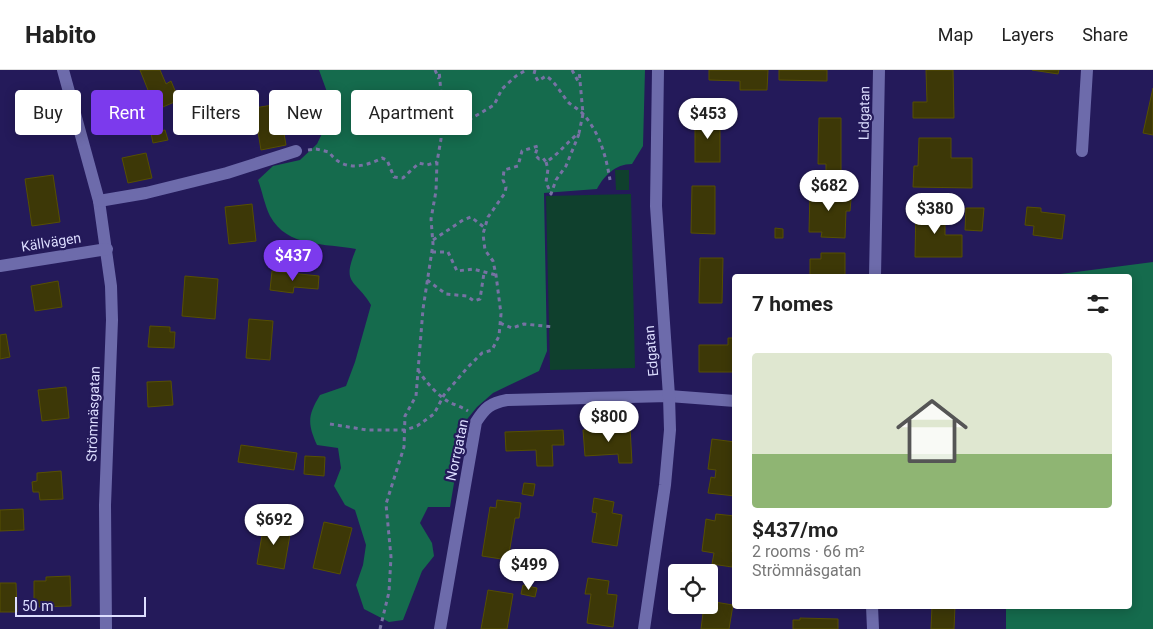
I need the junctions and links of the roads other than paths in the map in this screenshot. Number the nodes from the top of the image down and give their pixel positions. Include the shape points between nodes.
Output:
1 (63, 70) edge
2 (658, 70) edge
3 (879, 70) edge
4 (1088, 70) edge
5 (296, 151) road end
6 (1082, 151) dead end
7 (99, 201) junction
8 (107, 249) junction
9 (0, 266) edge
10 (875, 274) edge
11 (669, 396) junction
12 (732, 401) edge
13 (872, 609) edge
14 (106, 629) edge
15 (440, 629) edge
16 (644, 629) edge
17 (872, 629) edge

1 - 7 street, Strömnäsgatan
2 - 11 street, Edgatan via 656,206
3 - 10 street, Lidgatan
4 - 6 street
5 - 7 street via 227,174
7 - 8 street, Strömnäsgatan
8 - 9 street, Källvägen
8 - 14 street, Strömnäsgatan via 112,320 105,505
11 - 12 street, Norrgatan
11 - 15 street, Norrgatan via 507,400 494,403 484,411 476,422
11 - 16 street, Edgatan via 670,430 665,485
13 - 17 street

